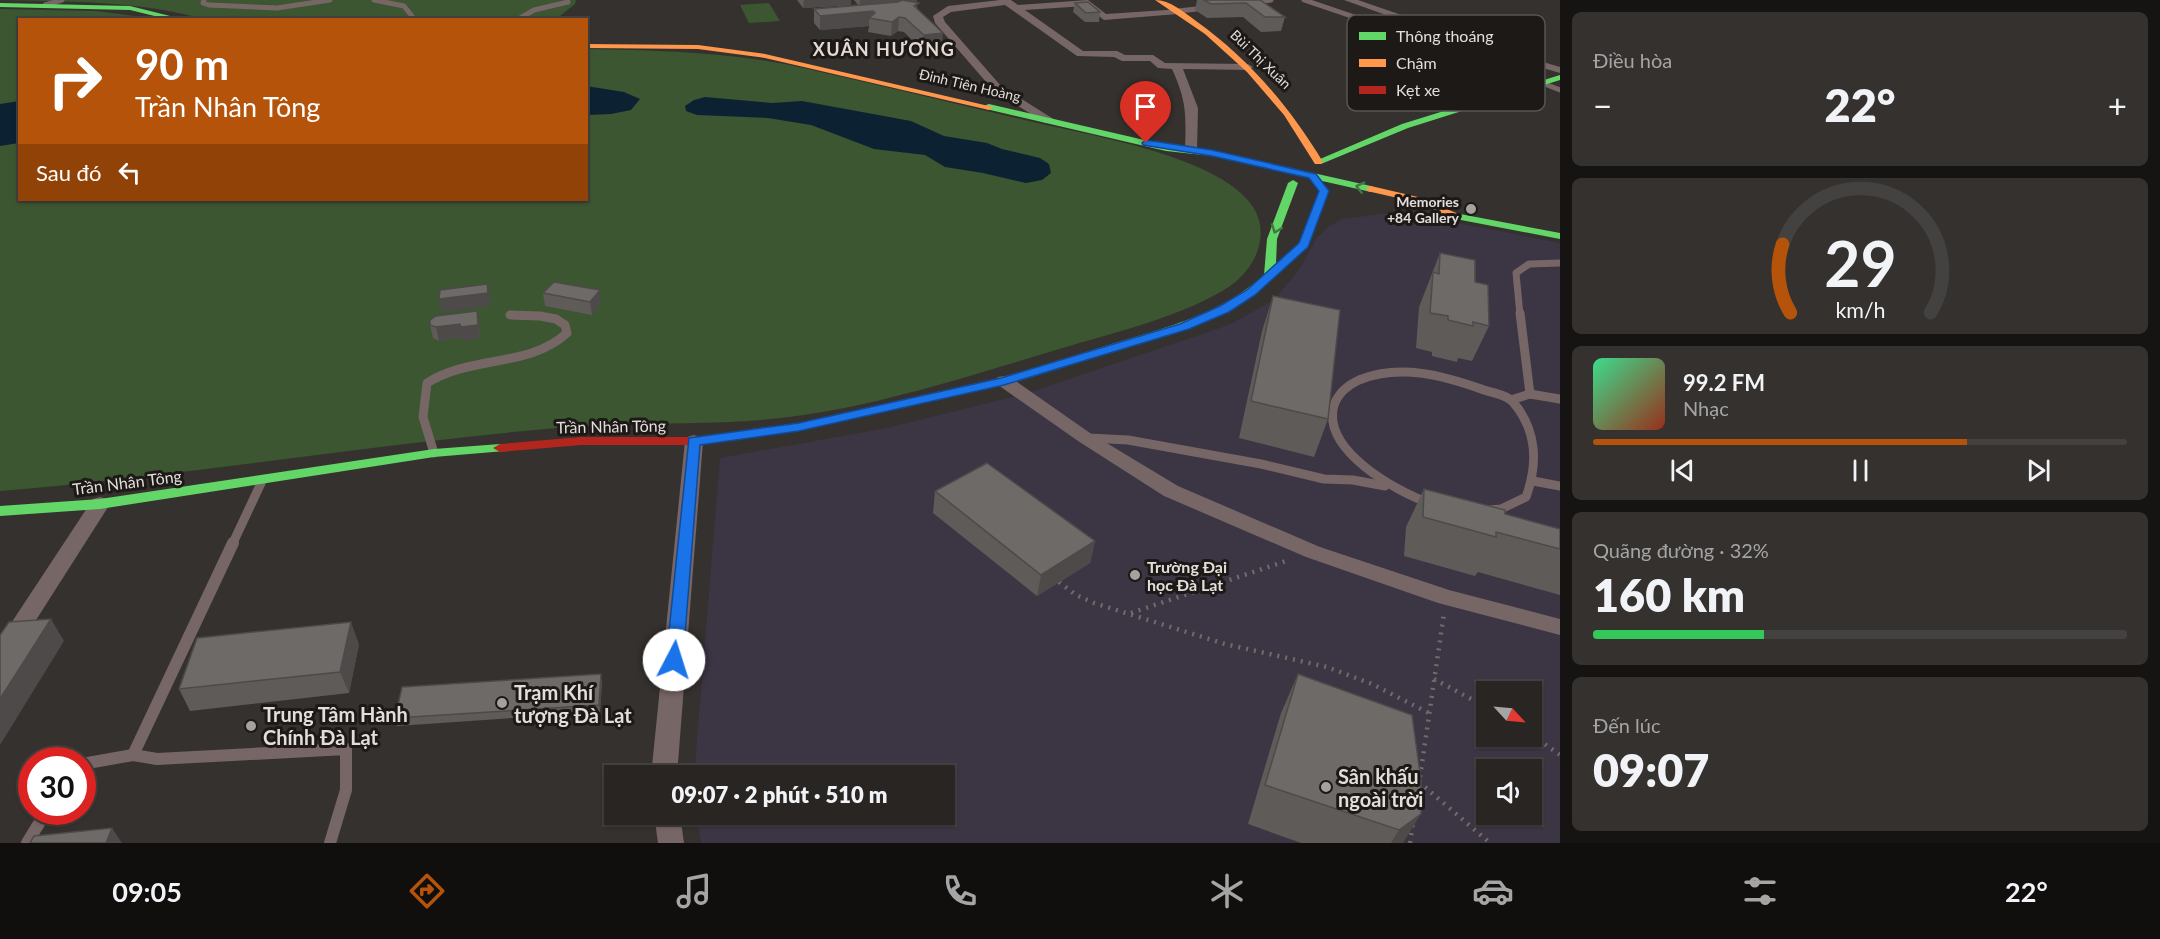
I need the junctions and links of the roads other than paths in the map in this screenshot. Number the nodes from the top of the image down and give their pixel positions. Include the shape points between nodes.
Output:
1 (62, 0) edge
2 (204, 0) edge
3 (330, 0) edge
4 (374, 0) edge
5 (1159, 0) edge
6 (1271, 0) edge
7 (1304, 0) edge
8 (1349, 0) edge
9 (1006, 1) edge
10 (568, 2) dead end
11 (1086, 2) edge
12 (1240, 4) edge
13 (0, 5) edge
14 (45, 5) junction
15 (1017, 8) junction
16 (1209, 8) edge
17 (1178, 11) junction
18 (1348, 15) edge
19 (1392, 15) edge
20 (174, 18) edge
21 (414, 18) edge
22 (520, 18) edge
23 (588, 46) edge
24 (1545, 65) edge
25 (1176, 67) junction
26 (1248, 67) junction
27 (1560, 70) edge
28 (1560, 77) edge
29 (1545, 82) edge
30 (1545, 86) edge
31 (1560, 90) edge
32 (1452, 111) edge
33 (1049, 120) junction
34 (1166, 148) junction
35 (1191, 150) junction
36 (1318, 162) junction
37 (1312, 176) junction
38 (1293, 183) junction
39 (1324, 191) junction
40 (1456, 215) junction
41 (1560, 236) edge
42 (1560, 263) edge
43 (1270, 277) junction
44 (510, 315) dead end
45 (1004, 381) junction
46 (1530, 394) junction
47 (1560, 399) edge
48 (1511, 400) junction
49 (1084, 437) junction
50 (694, 441) junction
51 (434, 453) junction
52 (262, 481) junction
53 (1533, 482) junction
54 (1560, 486) edge
55 (1394, 488) junction
56 (100, 504) junction
57 (1439, 507) edge
58 (1481, 510) edge
59 (0, 512) edge
60 (1560, 627) edge
61 (0, 658) edge
62 (133, 755) junction
63 (96, 762) edge
64 (665, 765) edge
65 (37, 825) edge
66 (669, 825) edge
67 (27, 843) edge
68 (330, 843) edge
69 (671, 843) edge

1 - 14 lane
2 - 3 lane via 205,4 216,6 277,8
4 - 21 lane via 404,6
5 - 17 main road, Bùi Thị Xuân
6 - 12 lane
7 - 18 lane
8 - 19 street
9 - 15 street
9 - 33 street via 948,9 938,16 997,88
10 - 22 lane via 534,10
11 - 15 street
11 - 17 street via 1104,17
13 - 14 main road
14 - 20 main road via 130,8
15 - 25 street via 1081,54 1153,58 1162,66
16 - 17 lane
17 - 26 main road, Bùi Thị Xuân
23 - 33 main road, Đinh Tiên Hoàng via 669,46 744,52
24 - 27 street
25 - 26 street
25 - 35 street via 1192,108
26 - 36 main road, Bùi Thị Xuân via 1282,102
28 - 29 main road
30 - 31 lane
32 - 36 main road
33 - 34 main road, Đinh Tiên Hoàng
34 - 35 main road, Đinh Tiên Hoàng
34 - 38 main road, Đinh Tiên Hoàng via 1204,163
35 - 37 main road, Đinh Tiên Hoàng
36 - 37 main road
37 - 38 main road
37 - 39 main road
40 -> 37 main road, Đinh Tiên Hoàng via 1414,199
38 - 39 main road, Đinh Tiên Hoàng
38 -> 43 main road via 1272,239
39 - 40 main road, Đinh Tiên Hoàng
39 - 43 main road, Trần Nhân Tông via 1304,245
40 - 41 main road
42 - 46 lane via 1529,264 1516,273
43 - 45 main road, Trần Nhân Tông via 1225,309 1185,326
44 - 51 lane via 556,319 566,325 567,333 554,345 447,371 427,383 423,417
45 - 49 street
45 - 50 main road, Trần Nhân Tông via 799,427
46 - 47 lane
46 - 48 lane
48 - 53 lane via 1536,449
48 - 55 lane via 1429,374 1388,374 1348,386 1336,401 1331,420 1335,435 1378,479
49 - 55 lane via 1128,440 1324,479
49 - 60 street via 1171,491 1312,552 1446,597
50 - 51 main road, Trần Nhân Tông via 581,441
50 - 64 street
51 - 52 main road, Trần Nhân Tông
52 - 56 main road, Trần Nhân Tông
52 - 62 lane
53 - 54 lane
53 - 58 lane via 1526,497 1501,509
55 - 57 lane
56 - 59 main road, Trần Nhân Tông
56 - 61 street
62 - 63 lane
62 - 68 lane via 157,759 346,749 346,789
65 - 67 lane
66 - 69 street

